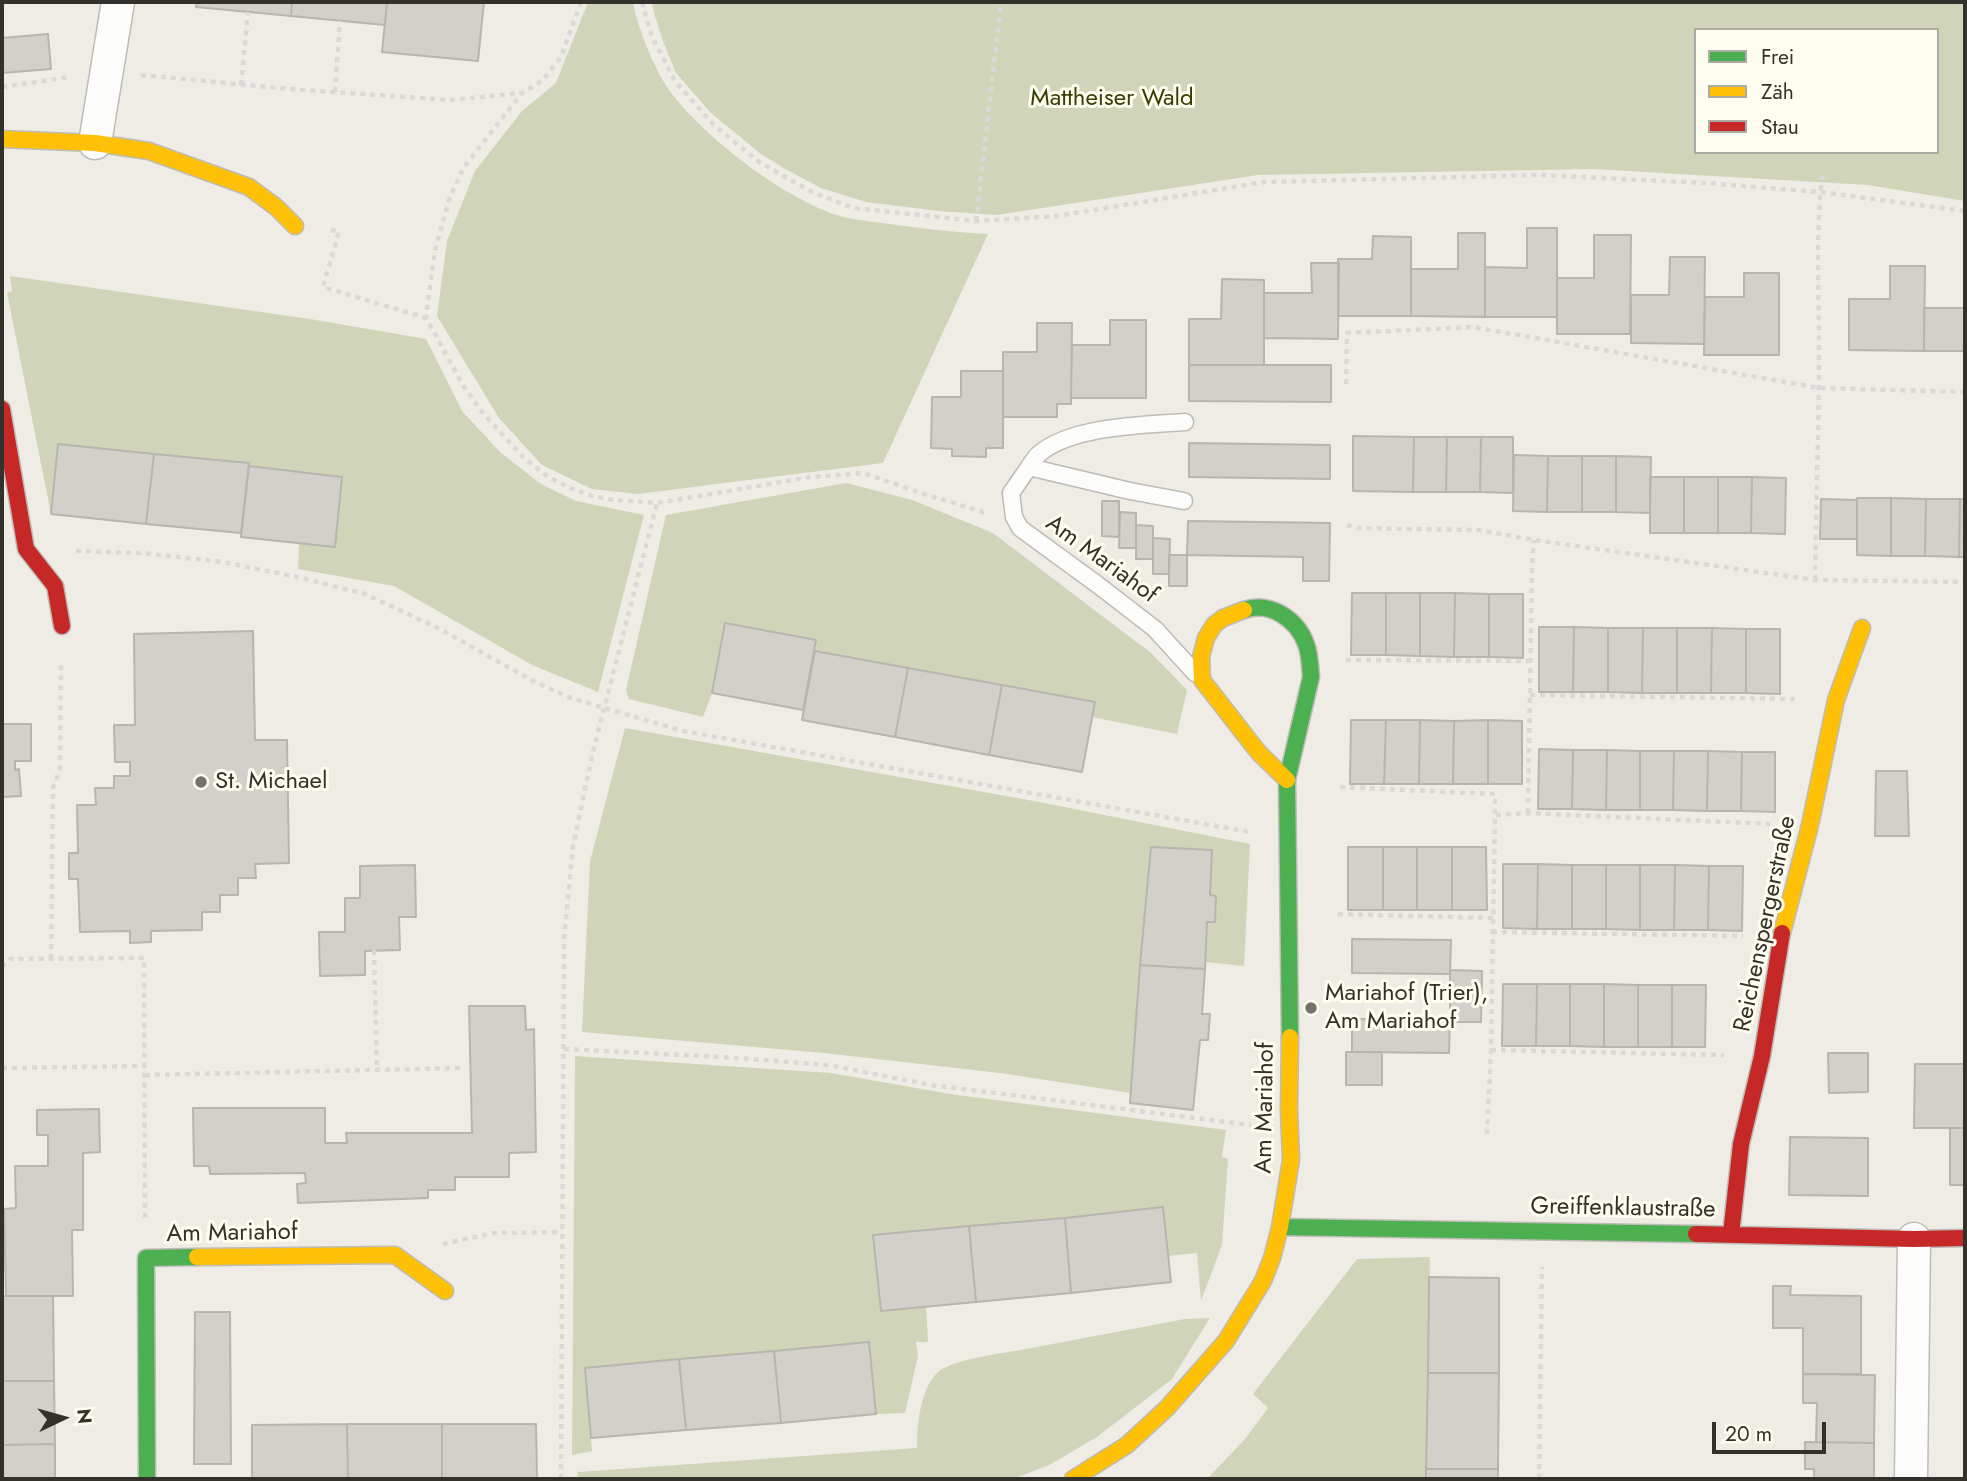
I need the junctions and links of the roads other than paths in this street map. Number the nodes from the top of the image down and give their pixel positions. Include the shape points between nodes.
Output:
1 (118, 2) edge
2 (2, 139) edge
3 (95, 143) junction
4 (295, 226) road end
5 (2, 409) edge
6 (1185, 422) dead end
7 (1029, 467) junction
8 (1184, 501) dead end
9 (62, 626) road end
10 (1862, 628) dead end
11 (1202, 680) junction
12 (1287, 780) junction
13 (1280, 1227) junction
14 (1731, 1234) junction
15 (1965, 1238) edge
16 (1914, 1239) junction
17 (445, 1291) dead end
18 (147, 1479) edge
19 (1073, 1479) edge
20 (1911, 1479) edge

1 - 3 street
2 - 3 street
3 - 4 street via 149,151 249,187
5 - 9 street via 26,549 55,586
6 - 7 lane, Am Mariahof via 1122,426 1071,437 1037,455
7 - 8 lane, Am Mariahof
7 - 11 lane, Am Mariahof via 1011,493 1013,517 1020,528 1155,629
10 - 14 street, Reichenspergerstraße via 1836,700 1782,934 1762,1056 1741,1144
11 - 12 street, Am Mariahof via 1259,753
11 - 12 street, Am Mariahof via 1206,638 1223,618 1252,607 1271,609 1296,627 1306,643 1311,677
12 - 13 street, Am Mariahof via 1291,1160
13 - 14 street, Greiffenklaustraße
13 - 19 street, Am Mariahof via 1263,1281 1226,1341 1128,1445
14 - 16 street, Greiffenklaustraße
15 - 16 street, Greiffenklaustraße
16 - 20 street
17 - 18 street, Am Mariahof via 395,1255 146,1258

